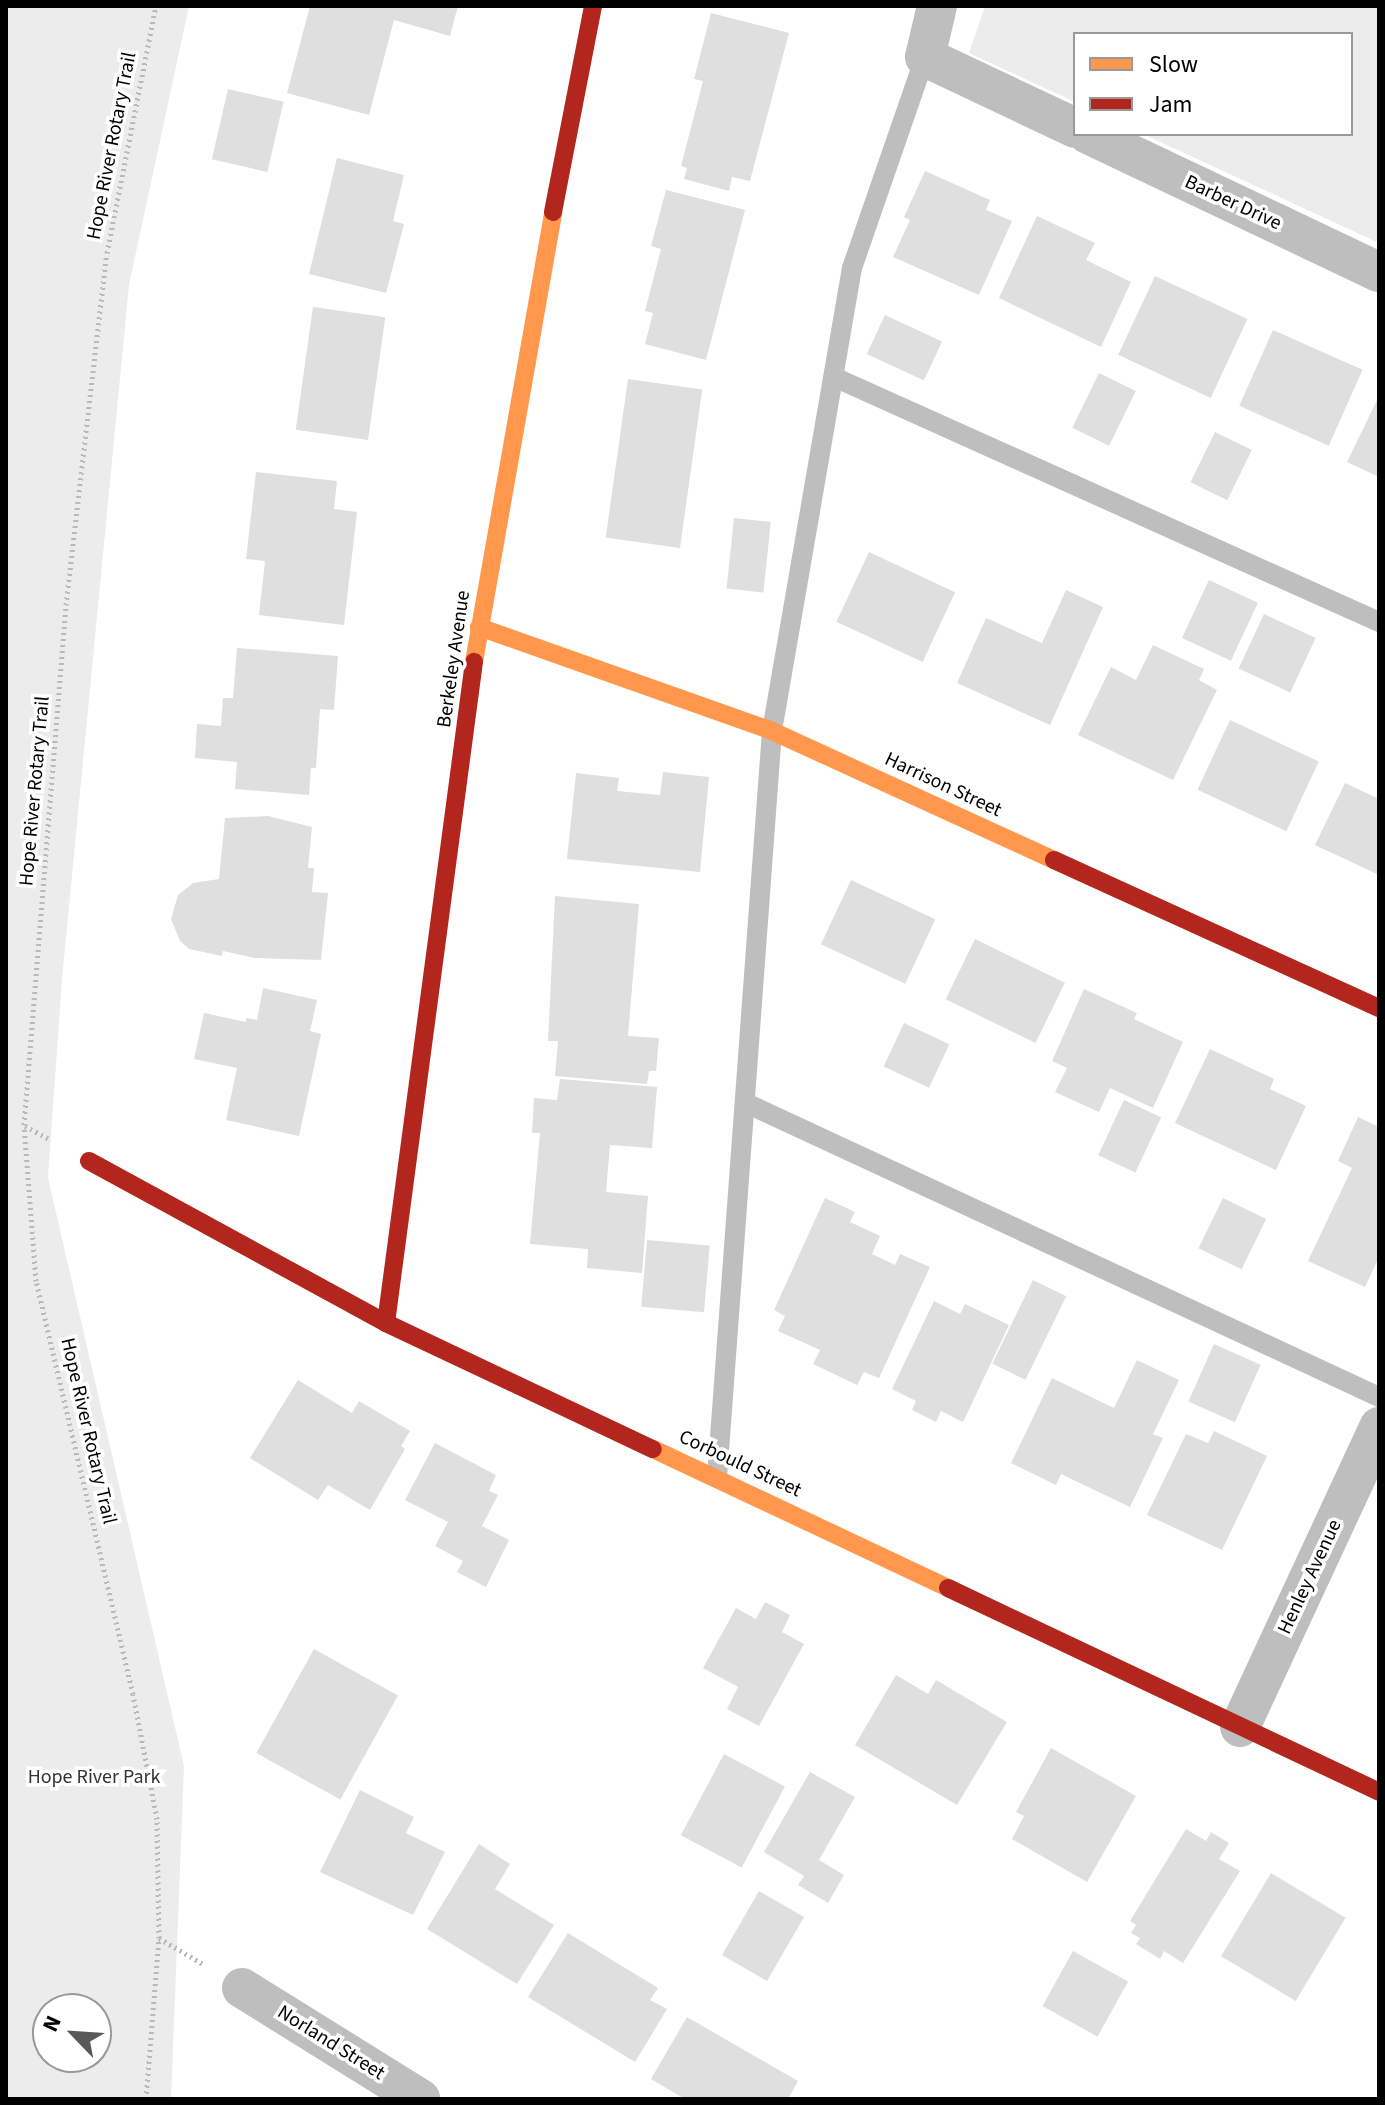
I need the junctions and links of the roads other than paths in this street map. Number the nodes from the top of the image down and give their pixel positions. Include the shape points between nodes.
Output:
1 (593, 6) edge
2 (937, 6) edge
3 (925, 57) junction
4 (1073, 127) edge
5 (1092, 136) edge
6 (1379, 272) edge
7 (834, 377) junction
8 (1379, 622) edge
9 (479, 627) junction
10 (772, 731) junction
11 (1379, 1008) edge
12 (746, 1103) junction
13 (89, 1161) dead end
14 (386, 1323) junction
15 (1379, 1397) edge
16 (1379, 1427) edge
17 (717, 1478) junction
18 (1240, 1727) junction
19 (1379, 1792) edge
20 (242, 1988) dead end
21 (420, 2099) edge

1 - 9 street, Berkeley Avenue
2 - 3 street
3 - 4 street
3 - 7 lane via 852,268
5 - 6 street, Barber Drive
7 - 8 lane
7 - 10 lane
9 - 10 street, Harrison Street
9 - 14 street, Berkeley Avenue
10 - 11 street, Harrison Street
10 - 12 lane
12 - 15 lane
12 - 17 lane
13 - 14 street, Corbould Street
14 - 17 street, Corbould Street
16 - 18 street, Henley Avenue
17 - 18 street, Corbould Street
18 - 19 street, Corbould Street
20 - 21 street, Norland Street

